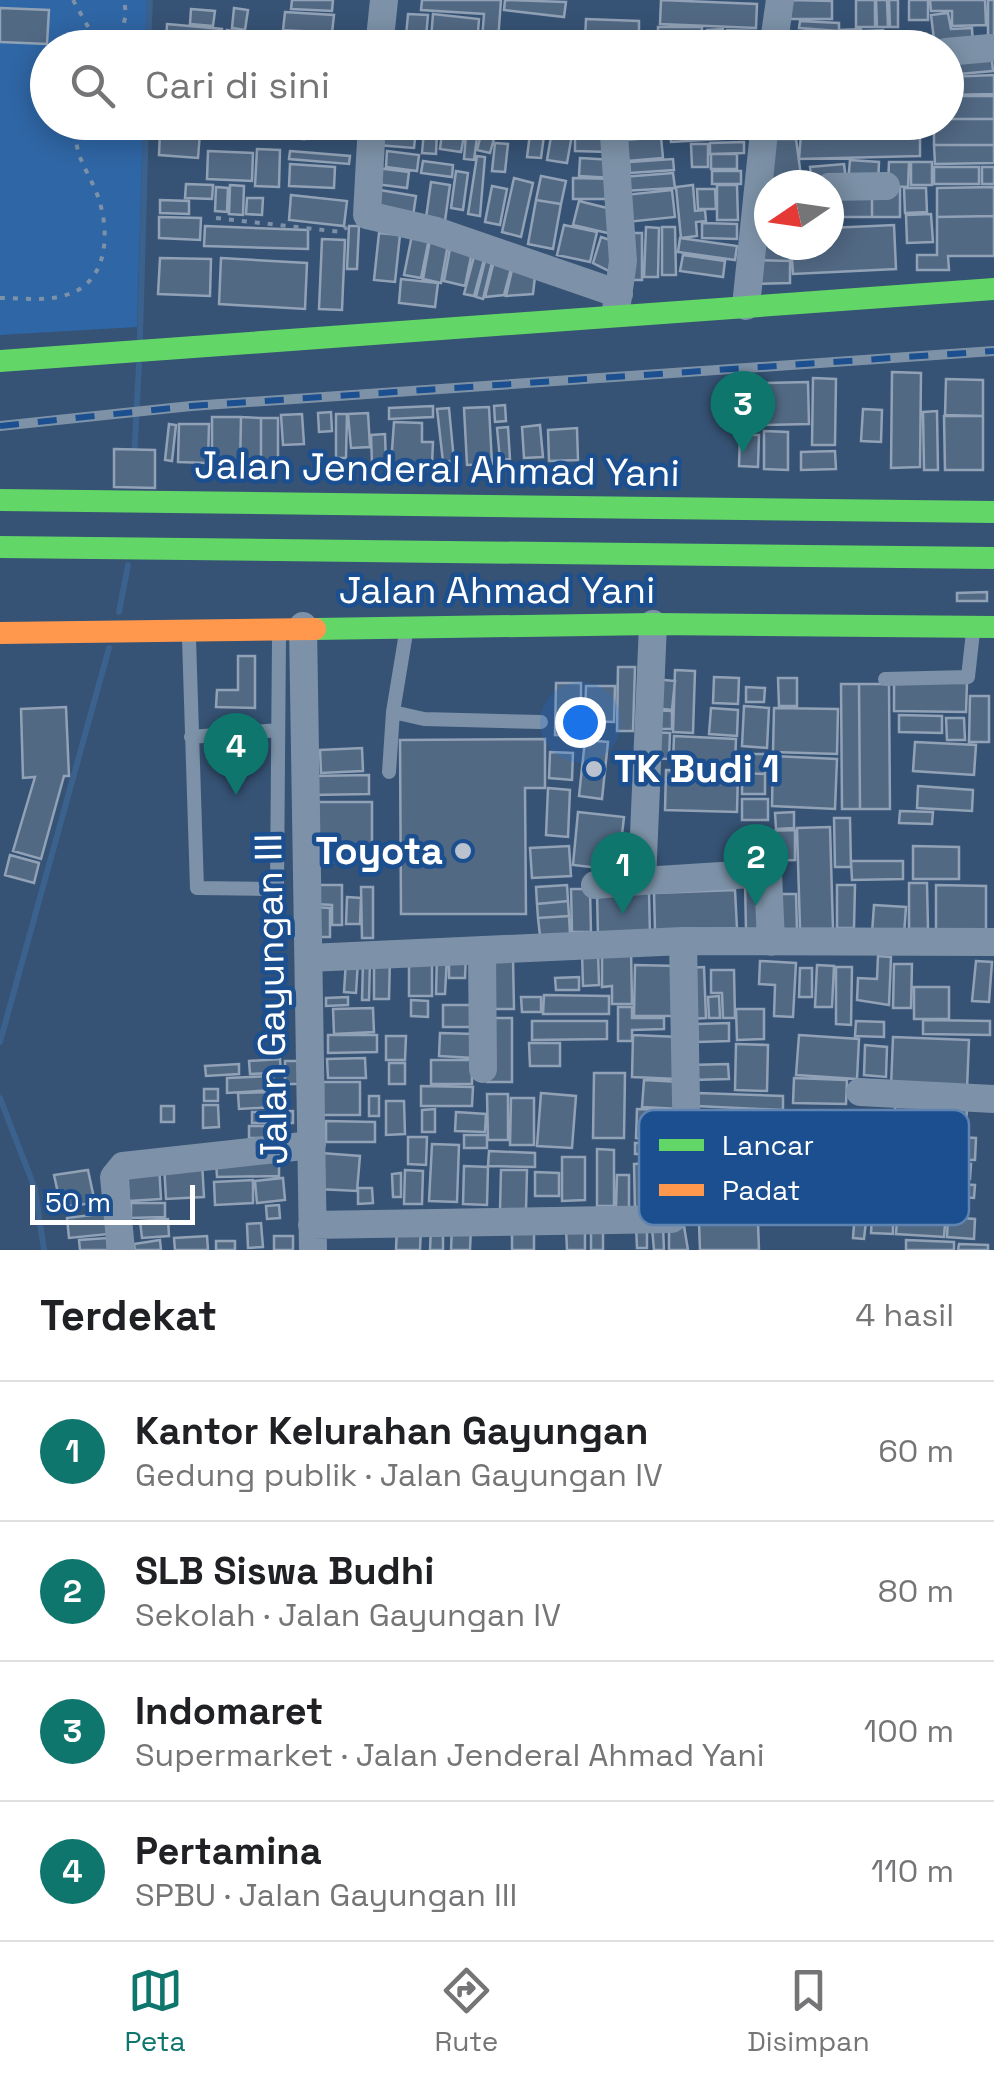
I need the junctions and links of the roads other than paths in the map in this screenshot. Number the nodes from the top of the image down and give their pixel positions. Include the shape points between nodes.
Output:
1 (384, 0) edge
2 (780, 0) edge
3 (381, 30) edge
4 (775, 30) edge
5 (990, 48) dead end
6 (964, 50) edge
7 (370, 140) edge
8 (615, 140) edge
9 (765, 140) edge
10 (764, 170) edge
11 (886, 186) dead end
12 (844, 187) edge
13 (754, 254) edge
14 (994, 289) edge
15 (617, 305) junction
16 (746, 306) junction
17 (0, 361) edge
18 (0, 500) edge
19 (994, 512) edge
20 (0, 547) edge
21 (752, 553) junction
22 (994, 558) edge
23 (801, 580) dead end
24 (834, 599) dead end
25 (653, 624) junction
26 (291, 626) junction
27 (406, 626) junction
28 (883, 626) junction
29 (189, 627) junction
30 (984, 627) edge
31 (0, 633) edge
32 (885, 679) dead end
33 (394, 712) junction
34 (541, 722) dead end
35 (278, 730) junction
36 (192, 737) junction
37 (389, 772) dead end
38 (642, 881) junction
39 (595, 885) dead end
40 (683, 941) junction
41 (771, 942) junction
42 (994, 942) edge
43 (482, 950) junction
44 (310, 958) junction
45 (483, 1068) dead end
46 (860, 1092) dead end
47 (994, 1099) edge
48 (686, 1110) edge
49 (312, 1145) junction
50 (639, 1221) edge
51 (312, 1238) edge
52 (120, 1250) edge

1 - 3 street
2 - 4 street
5 - 6 street
7 - 15 street via 364,211 374,218 436,231
8 - 15 street via 622,206
9 - 10 street
11 - 12 street
13 - 16 street
14 - 16 main road
15 - 16 main road
15 - 17 main road
18 - 19 main road, Jalan Jenderal Ahmad Yani
20 - 21 main road
21 - 22 main road
21 - 23 main road
24 - 28 main road
25 - 27 main road, Jalan Ahmad Yani
25 - 28 main road, Jalan Ahmad Yani
25 - 38 street
26 - 27 main road, Jalan Ahmad Yani
26 - 29 main road, Jalan Ahmad Yani
26 - 35 lane
26 - 44 street, Jalan Gayungan III
27 - 33 lane
28 - 30 main road, Jalan Ahmad Yani
29 - 31 main road, Jalan Ahmad Yani
29 - 36 lane
30 - 32 lane via 968,678
33 - 34 lane
33 - 37 lane
35 - 36 lane
35 - 36 lane via 277,885 270,888 197,888
38 - 39 street
38 - 41 street via 768,874
40 - 41 street
40 - 43 street
40 - 48 street
41 - 42 street
43 - 44 street
43 - 45 street
44 - 49 street, Jalan Gayungan III
46 - 47 street
49 - 51 street, Jalan Gayungan III
49 - 52 street via 123,1166 114,1176
50 - 51 street

